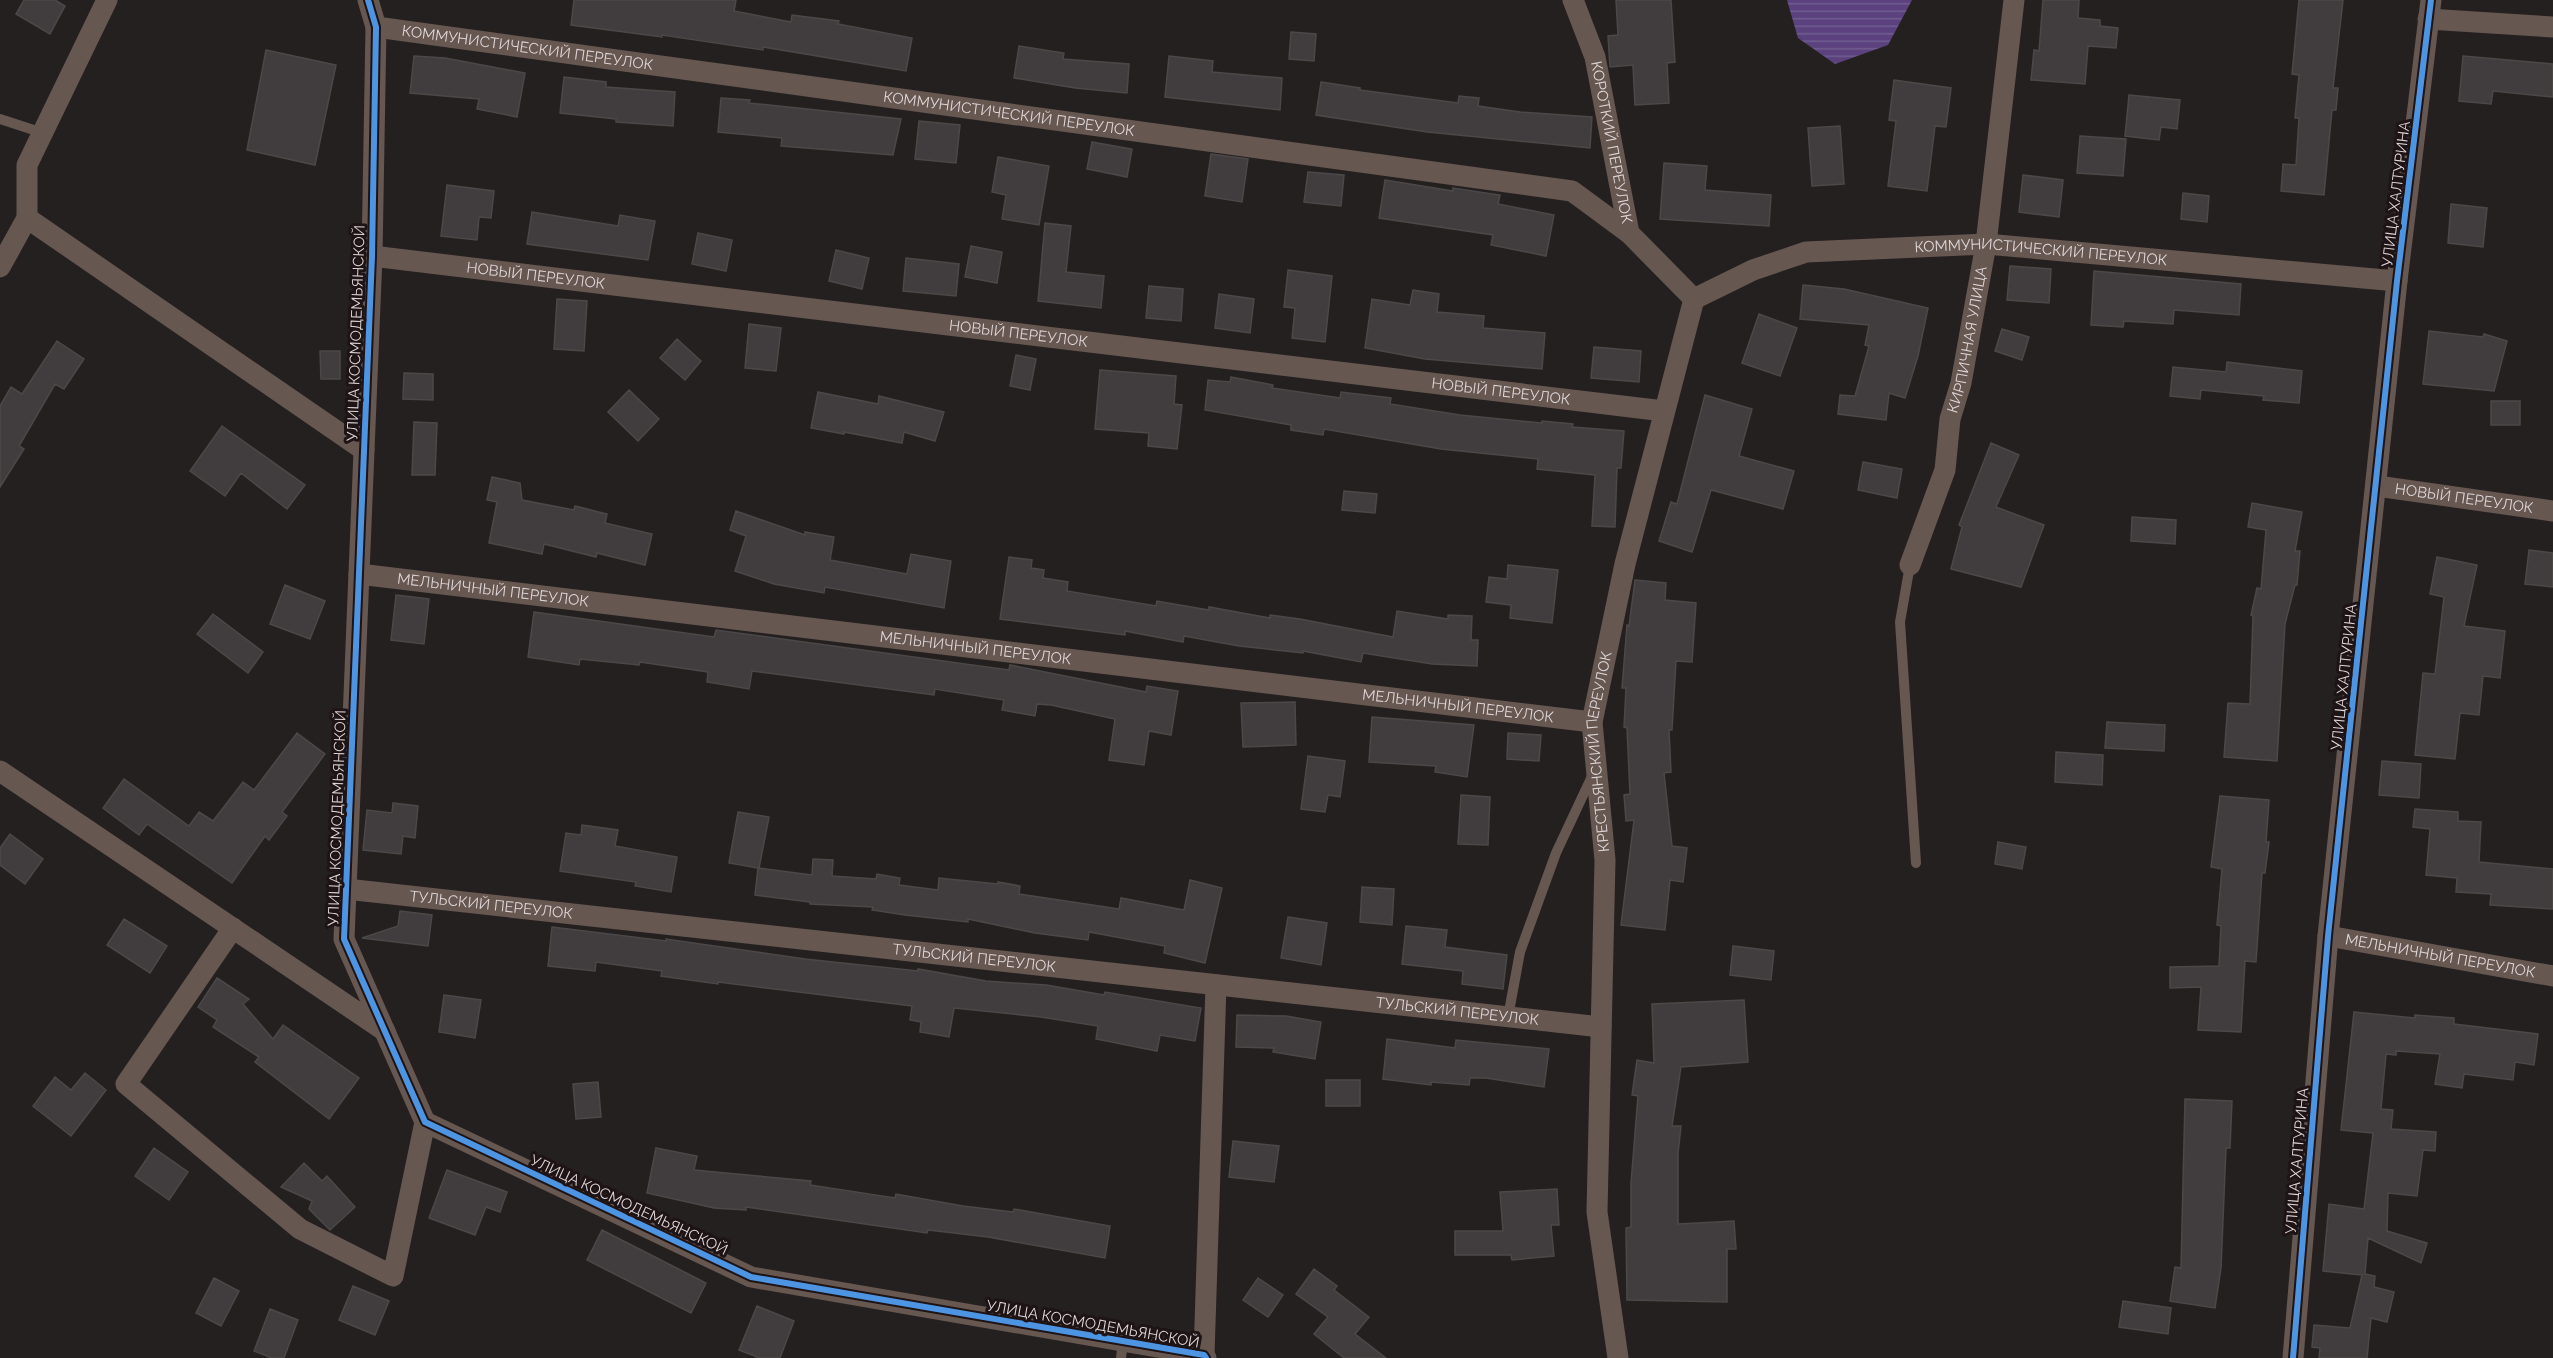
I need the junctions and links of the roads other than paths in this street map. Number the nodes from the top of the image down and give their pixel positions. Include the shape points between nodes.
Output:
1 (107, 0) edge
2 (368, 0) edge
3 (1572, 0) edge
4 (2014, 0) edge
5 (2429, 9) edge
6 (376, 27) junction
7 (2553, 27) edge
8 (0, 119) edge
9 (43, 133) junction
10 (27, 218) junction
11 (1629, 233) junction
12 (1986, 244) junction
13 (372, 256) junction
14 (0, 267) edge
15 (2397, 281) junction
16 (1694, 299) junction
17 (1664, 411) junction
18 (364, 450) junction
19 (2377, 486) junction
20 (2553, 512) edge
21 (1910, 565) joint
22 (359, 574) junction
23 (1592, 722) junction
24 (1596, 768) junction
25 (0, 771) edge
26 (1916, 863) dead end
27 (346, 889) junction
28 (233, 928) junction
29 (2328, 936) junction
30 (2553, 976) edge
31 (1216, 985) junction
32 (1508, 1017) junction
33 (1601, 1028) junction
34 (385, 1031) junction
35 (425, 1122) junction
36 (1122, 1350) edge
37 (1205, 1357) edge
38 (1618, 1358) edge
39 (2293, 1358) edge

1 - 9 street
2 - 6 street, УЛИЦА КОСМОДЕМЬЯНСКОЙ
3 - 11 street, КОРОТКИЙ ПЕРЕУЛОК via 1595,57
4 - 12 street, КИРПИЧНАЯ УЛИЦА
5 - 7 street
5 - 15 street, УЛИЦА ХАЛТУРИНА
6 - 11 street, КОММУНИСТИЧЕСКИЙ ПЕРЕУЛОК via 1572,191
6 - 13 street, УЛИЦА КОСМОДЕМЬЯНСКОЙ
8 - 9 lane
9 - 10 street via 27,165
10 - 14 street
10 - 18 street
11 - 16 street, КОРОТКИЙ ПЕРЕУЛОК
12 - 15 street, КОММУНИСТИЧЕСКИЙ ПЕРЕУЛОК
12 - 16 street, КОММУНИСТИЧЕСКИЙ ПЕРЕУЛОК via 1806,252 1753,270
12 - 21 street, КИРПИЧНАЯ УЛИЦА via 1961,383 1950,419 1945,470
13 - 17 street, НОВЫЙ ПЕРЕУЛОК
13 - 18 street, УЛИЦА КОСМОДЕМЬЯНСКОЙ
15 - 19 street, УЛИЦА ХАЛТУРИНА
16 - 17 street, КРЕСТЬЯНСКИЙ ПЕРЕУЛОК
17 - 23 street, КРЕСТЬЯНСКИЙ ПЕРЕУЛОК via 1625,564
18 - 22 street, УЛИЦА КОСМОДЕМЬЯНСКОЙ
19 - 20 street, НОВЫЙ ПЕРЕУЛОК
19 - 29 street, УЛИЦА ХАЛТУРИНА
21 - 26 lane via 1900,622
22 - 23 street, МЕЛЬНИЧНЫЙ ПЕРЕУЛОК
22 - 27 street, УЛИЦА КОСМОДЕМЬЯНСКОЙ
23 - 24 street, КРЕСТЬЯНСКИЙ ПЕРЕУЛОК
24 - 32 lane via 1556,853 1520,952
24 - 33 street, КРЕСТЬЯНСКИЙ ПЕРЕУЛОК via 1605,860
25 - 28 street
27 - 31 street, ТУЛЬСКИЙ ПЕРЕУЛОК
27 - 34 street, УЛИЦА КОСМОДЕМЬЯНСКОЙ via 344,939
28 - 34 street
28 - 35 street via 126,1084 300,1228 393,1276
29 - 30 street, МЕЛЬНИЧНЫЙ ПЕРЕУЛОК
29 - 39 street, УЛИЦА ХАЛТУРИНА
31 - 32 street, ТУЛЬСКИЙ ПЕРЕУЛОК
31 - 37 street
32 - 33 street, ТУЛЬСКИЙ ПЕРЕУЛОК
33 - 38 street, КРЕСТЬЯНСКИЙ ПЕРЕУЛОК via 1597,1212
34 - 35 street, УЛИЦА КОСМОДЕМЬЯНСКОЙ
35 - 36 street, УЛИЦА КОСМОДЕМЬЯНСКОЙ via 751,1277
36 - 37 street, УЛИЦА КОСМОДЕМЬЯНСКОЙ

